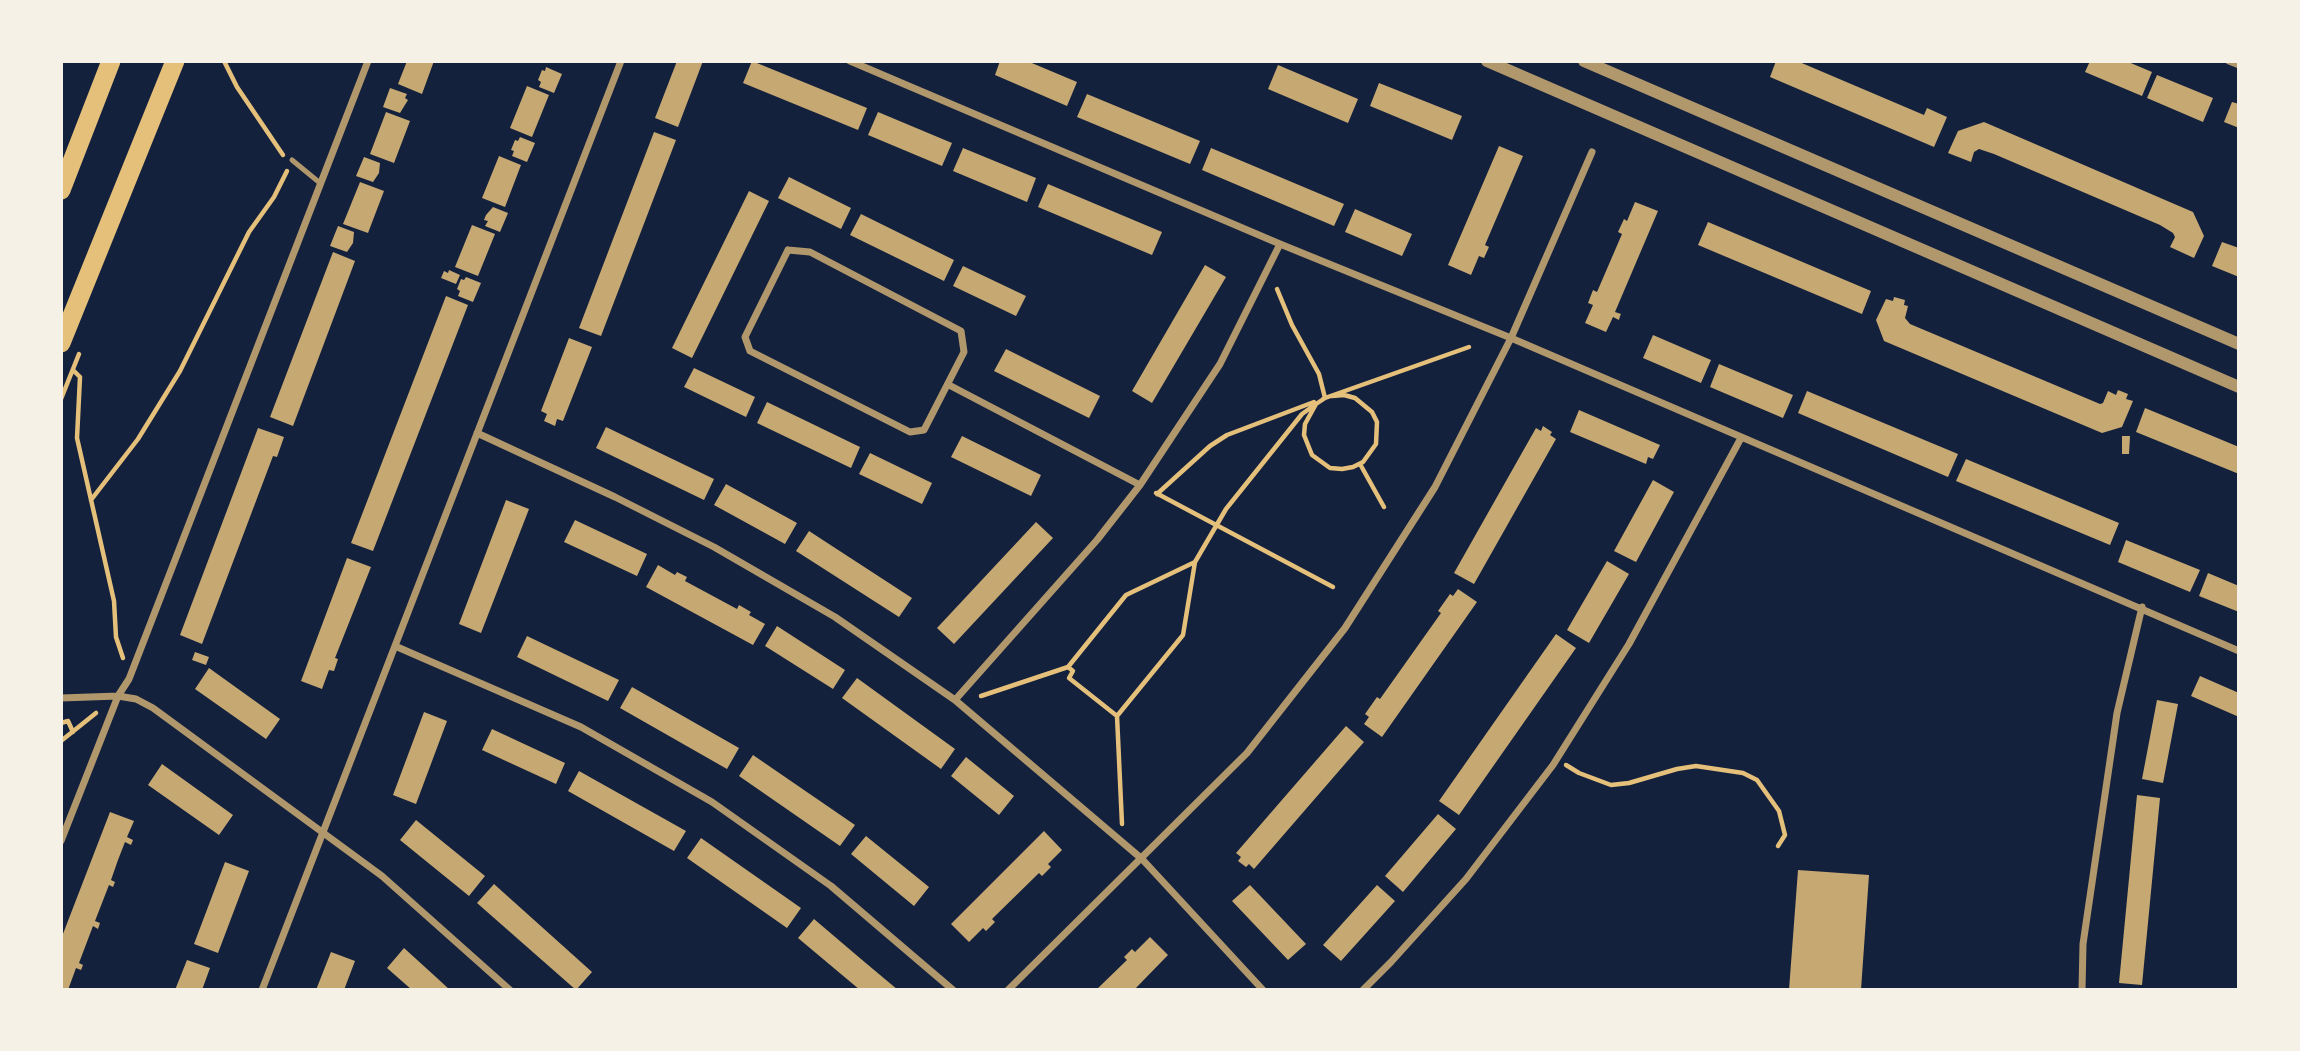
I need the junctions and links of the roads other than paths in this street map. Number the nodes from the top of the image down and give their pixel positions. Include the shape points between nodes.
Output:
1 (111, 61) edge
2 (175, 61) edge
3 (368, 61) edge
4 (621, 61) edge
5 (850, 61) edge
6 (1487, 61) edge
7 (1584, 61) edge
8 (2229, 61) edge
9 (2239, 65) edge
10 (1592, 152) dead end
11 (292, 160) road end
12 (320, 183) junction
13 (61, 190) edge
14 (1280, 244) junction
15 (1511, 338) junction
16 (61, 343) edge
17 (2239, 344) edge
18 (949, 385) junction
19 (2239, 387) edge
20 (477, 433) junction
21 (1741, 438) junction
22 (1140, 485) junction
23 (2142, 607) junction
24 (395, 646) junction
25 (2239, 651) edge
26 (118, 696) junction
27 (61, 698) edge
28 (956, 700) junction
29 (323, 833) junction
30 (61, 841) edge
31 (1142, 859) junction
32 (262, 990) edge
33 (510, 990) edge
34 (953, 990) edge
35 (1008, 990) edge
36 (1263, 990) edge
37 (1363, 990) edge
38 (2082, 990) edge

1 - 13 highway
2 - 16 highway
3 - 12 street
4 - 20 street
5 - 14 street
6 - 19 street
7 - 17 street
8 - 9 street
10 - 15 street
11 - 12 lane
12 - 26 street via 129,679
14 - 15 street
14 - 22 street via 1220,364
15 - 21 street
15 - 31 street via 1435,487 1345,628 1247,753
18 - 18 street via 925,430 909,432 750,351 745,337 788,250 810,253 961,331 964,352
18 - 22 street
20 - 24 street
20 - 28 street via 714,547 835,617
21 - 23 street
21 - 37 street via 1629,644 1556,759 1466,879
22 - 28 street via 1090,549
23 - 25 street
23 - 38 street via 2115,727 2083,944
24 - 29 street
24 - 34 street via 581,727 712,802 831,886
26 - 27 street
26 - 29 street via 153,708
26 - 30 street
28 - 31 street
29 - 32 street
29 - 33 street via 382,876
31 - 35 street
31 - 36 street

